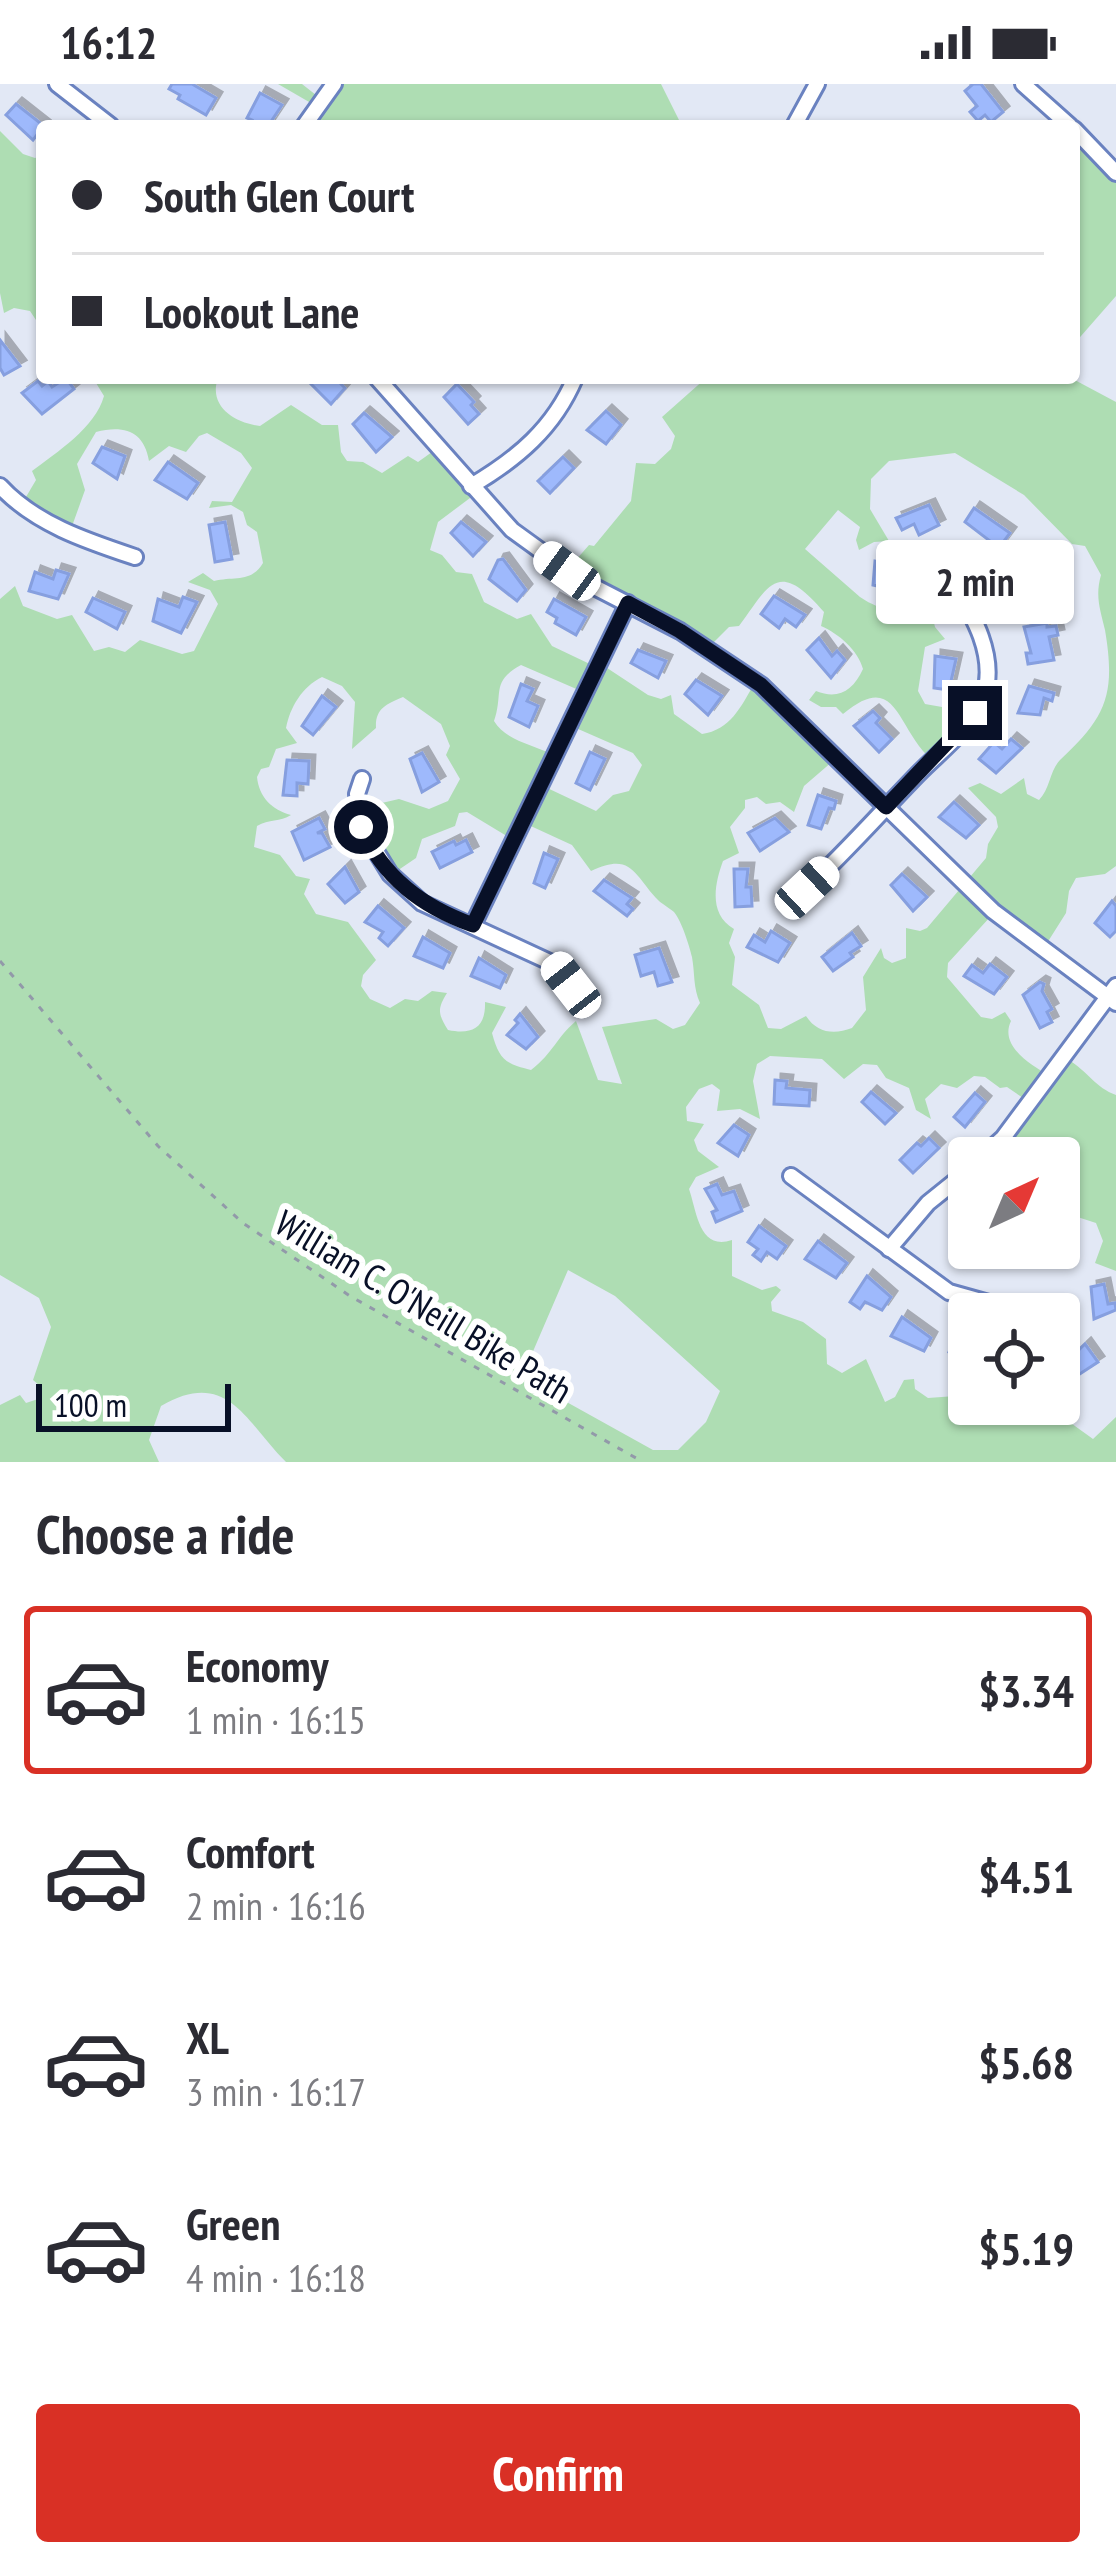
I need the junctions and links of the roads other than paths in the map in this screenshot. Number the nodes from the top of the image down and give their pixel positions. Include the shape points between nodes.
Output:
1 (57, 84) edge
2 (334, 84) edge
3 (817, 84) edge
4 (1023, 84) edge
5 (103, 120) edge
6 (308, 120) edge
7 (797, 120) edge
8 (1063, 120) edge
9 (1080, 136) edge
10 (1116, 172) edge
11 (382, 384) edge
12 (572, 384) edge
13 (0, 486) edge
14 (471, 486) junction
15 (135, 557) dead end
16 (953, 583) dead end
17 (628, 603) junction
18 (362, 779) dead end
19 (886, 807) junction
20 (807, 888) dead end
21 (473, 925) junction
22 (571, 985) dead end
23 (1114, 995) edge
24 (1004, 1137) edge
25 (791, 1176) dead end
26 (948, 1187) edge
27 (889, 1250) junction
28 (953, 1293) edge

1 - 5 street
2 - 6 street
3 - 7 street
4 - 8 street
9 - 10 street
11 - 14 street
12 - 14 street via 526,448
13 - 15 street via 64,530
14 - 17 street via 520,537
16 - 19 street via 982,638 984,696
17 - 19 street via 761,685
17 - 21 street
18 - 21 street via 358,816 381,863 422,903
19 - 20 street
19 - 23 street via 993,911
21 - 22 street via 554,964
23 - 24 street
25 - 27 street
26 - 27 street
27 - 28 street

